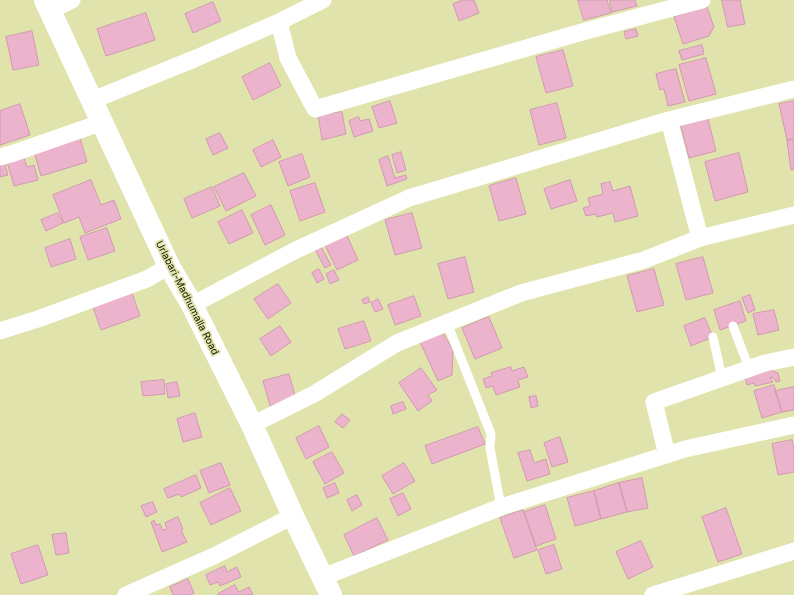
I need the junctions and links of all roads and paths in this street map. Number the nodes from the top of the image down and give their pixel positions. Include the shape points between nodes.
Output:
1 (72, 0) edge
2 (323, 0) edge
3 (702, 0) edge
4 (48, 6) edge
5 (279, 22) junction
6 (794, 89) edge
7 (92, 100) junction
8 (669, 120) junction
9 (103, 122) junction
10 (0, 157) edge
11 (794, 215) edge
12 (700, 238) junction
13 (169, 266) junction
14 (192, 305) junction
15 (447, 323) junction
16 (734, 326) dead end
17 (0, 331) edge
18 (713, 337) dead end
19 (794, 357) edge
20 (749, 368) junction
21 (722, 378) junction
22 (794, 425) edge
23 (252, 426) junction
24 (667, 455) junction
25 (501, 507) junction
26 (293, 516) junction
27 (794, 551) edge
28 (327, 586) edge
29 (126, 595) edge
30 (653, 595) edge

1 - 4 street
2 - 5 street
3 - 5 street via 315,109 288,58
4 - 7 main road, Urlabari-Madhumalla Road
5 - 7 street
6 - 8 street
7 - 9 main road, Urlabari-Madhumalla Road
8 - 12 street
8 - 14 street via 409,198 296,250
9 - 10 street
9 - 13 main road, Urlabari-Madhumalla Road
11 - 12 street
12 - 15 street via 644,260 521,293
13 - 14 main road, Urlabari-Madhumalla Road
13 - 17 street via 147,279
14 - 23 main road, Urlabari-Madhumalla Road
15 - 23 street via 397,343 314,394
15 - 25 lane via 491,434 490,448
16 - 20 lane
18 - 21 lane
19 - 20 street
20 - 21 street
21 - 24 street via 654,402
22 - 24 street
23 - 26 main road, Urlabari-Madhumalla Road
24 - 25 street
25 - 28 street
26 - 28 main road, Urlabari-Madhumalla Road
26 - 29 street via 214,556
27 - 30 street

